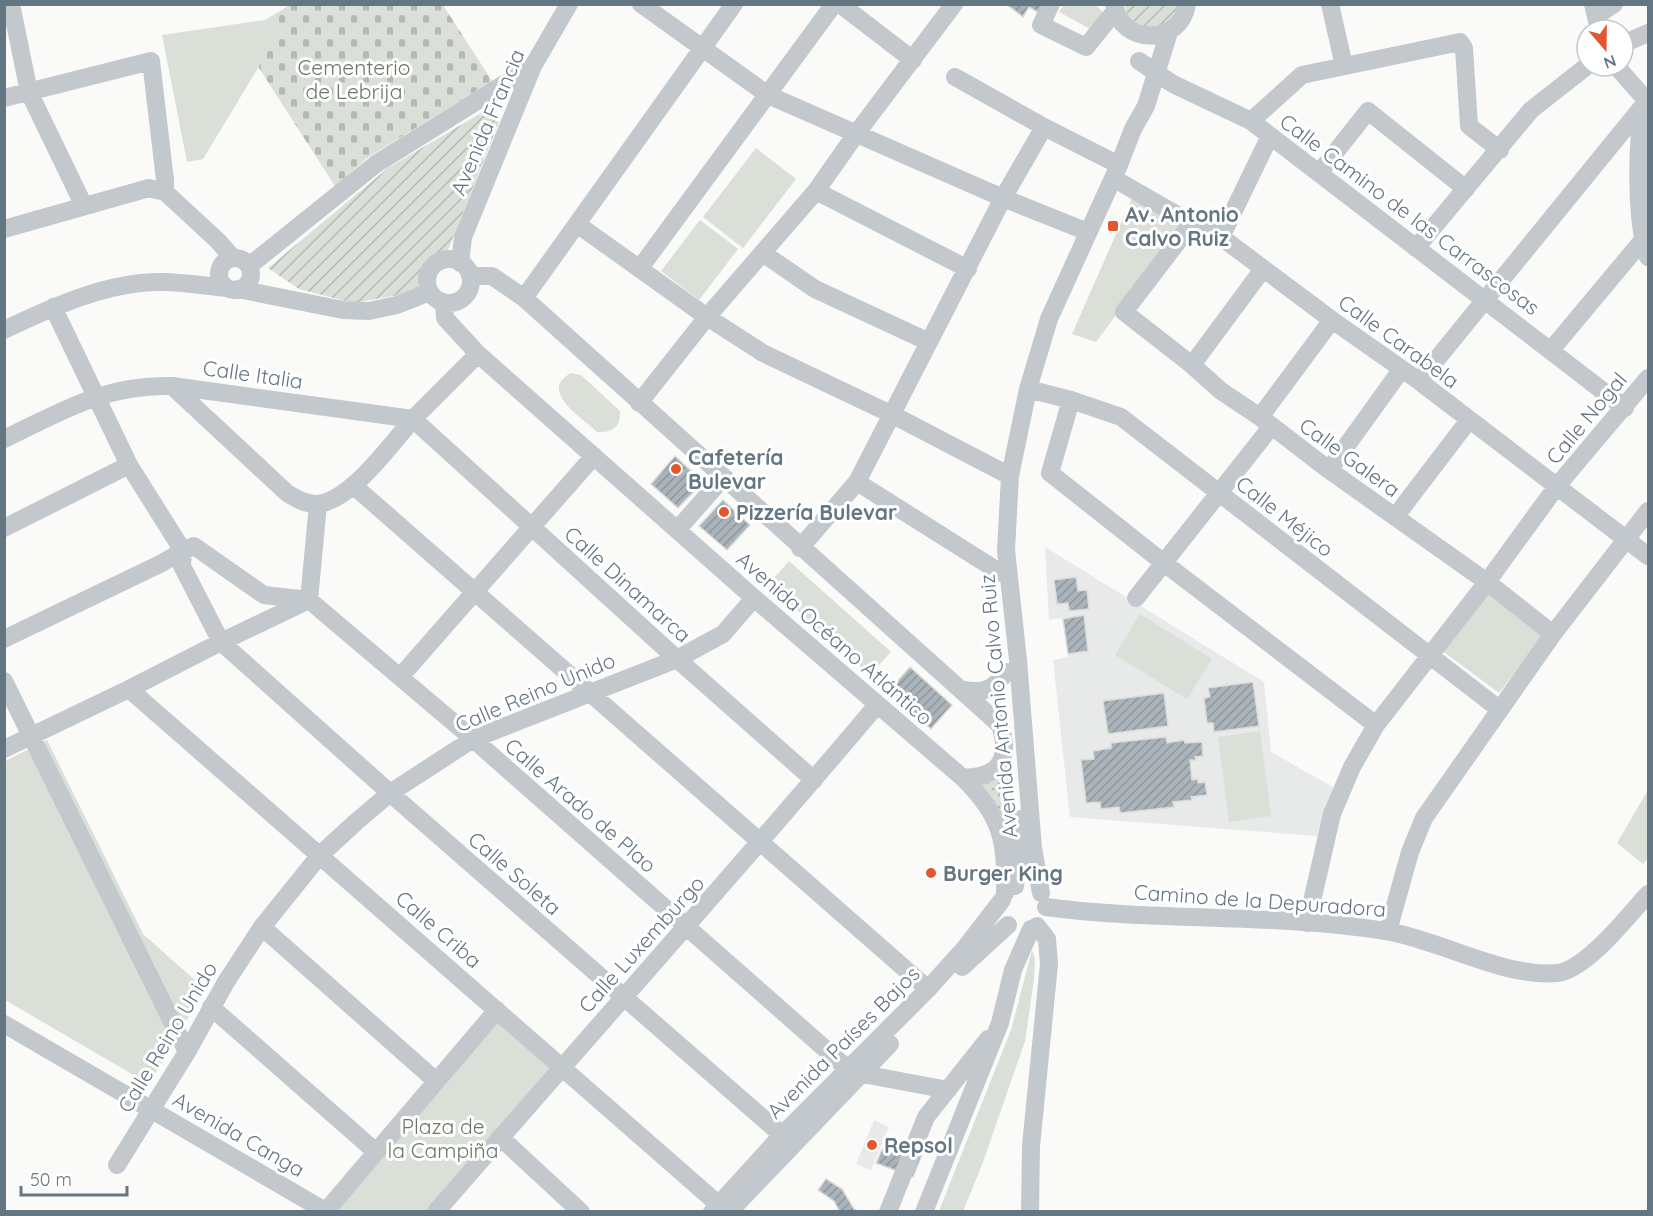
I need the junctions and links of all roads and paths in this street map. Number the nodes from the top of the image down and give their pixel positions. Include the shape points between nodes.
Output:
1 (10, 4) edge
2 (569, 4) edge
3 (641, 4) edge
4 (734, 4) edge
5 (834, 4) edge
6 (840, 4) edge
7 (954, 4) edge
8 (1051, 4) edge
9 (1330, 4) edge
10 (1614, 4) edge
11 (1188, 6) edge
12 (1113, 7) edge
13 (1596, 17) edge
14 (1129, 30) junction
15 (1169, 32) junction
16 (703, 50) junction
17 (913, 60) junction
18 (1139, 61) junction
19 (533, 66) junction
20 (1344, 66) junction
21 (1157, 73) junction
22 (1575, 75) edge
23 (955, 78) dead end
24 (1627, 78) edge
25 (29, 92) junction
26 (768, 95) junction
27 (4, 98) edge
28 (1647, 100) edge
29 (1251, 122) junction
30 (1044, 127) junction
31 (1133, 129) junction
32 (1644, 130) edge
33 (856, 134) junction
34 (1270, 136) junction
35 (1500, 150) junction
36 (1116, 171) junction
37 (1319, 173) junction
38 (1466, 189) junction
39 (816, 191) junction
40 (165, 192) junction
41 (1003, 198) junction
42 (84, 206) junction
43 (1192, 223) junction
44 (577, 224) junction
45 (4, 229) edge
46 (1088, 232) junction
47 (1221, 237) junction
48 (1416, 248) junction
49 (1645, 249) edge
50 (764, 254) junction
51 (226, 262) junction
52 (640, 268) junction
53 (250, 269) junction
54 (465, 269) junction
55 (968, 269) junction
56 (1263, 269) junction
57 (189, 284) junction
58 (232, 289) junction
59 (286, 298) junction
60 (437, 298) junction
61 (524, 298) junction
62 (1485, 300) junction
63 (53, 307) junction
64 (707, 317) junction
65 (1332, 320) junction
66 (4, 330) edge
67 (929, 342) junction
68 (1551, 350) junction
69 (478, 354) junction
70 (1192, 365) junction
71 (1401, 370) junction
72 (1648, 378) edge
73 (1419, 381) junction
74 (172, 386) junction
75 (1028, 389) junction
76 (96, 396) junction
77 (1071, 400) junction
78 (639, 403) junction
79 (1625, 408) junction
80 (893, 415) junction
81 (413, 419) junction
82 (1469, 420) junction
83 (1266, 422) junction
84 (4, 439) edge
85 (594, 456) junction
86 (129, 465) junction
87 (1329, 470) junction
88 (1010, 476) junction
89 (723, 478) junction
90 (857, 482) junction
91 (354, 486) junction
92 (1557, 486) junction
93 (1219, 493) junction
94 (318, 504) junction
95 (1648, 511) edge
96 (1395, 517) junction
97 (532, 527) junction
98 (4, 528) edge
99 (677, 530) junction
100 (1626, 538) junction
101 (800, 548) junction
102 (183, 550) junction
103 (1006, 550) junction
104 (1648, 556) edge
105 (1164, 563) junction
106 (1001, 573) junction
107 (1487, 582) junction
108 (474, 593) junction
109 (754, 598) junction
110 (1136, 598) dead end
111 (309, 600) junction
112 (1553, 634) junction
113 (4, 639) edge
114 (221, 642) junction
115 (1429, 655) junction
116 (677, 659) junction
117 (1007, 672) junction
118 (400, 678) junction
119 (4, 681) edge
120 (960, 688) junction
121 (129, 689) junction
122 (588, 692) junction
123 (877, 705) junction
124 (1499, 709) junction
125 (1000, 725) junction
126 (1376, 725) junction
127 (31, 735) junction
128 (472, 739) junction
129 (1013, 741) junction
130 (4, 749) edge
131 (1026, 755) junction
132 (963, 778) junction
133 (814, 780) junction
134 (390, 793) junction
135 (760, 843) junction
136 (320, 855) junction
137 (1007, 894) junction
138 (1648, 894) edge
139 (1043, 900) junction
140 (1307, 923) junction
141 (261, 927) junction
142 (1010, 927) junction
143 (686, 928) junction
144 (1034, 928) junction
145 (1388, 931) junction
146 (1013, 970) junction
147 (928, 989) junction
148 (623, 998) junction
149 (211, 1007) junction
150 (497, 1010) junction
151 (1000, 1023) junction
152 (4, 1024) edge
153 (187, 1052) junction
154 (561, 1067) junction
155 (856, 1071) junction
156 (436, 1081) junction
157 (948, 1090) junction
158 (151, 1108) junction
159 (782, 1135) junction
160 (500, 1137) junction
161 (376, 1152) junction
162 (117, 1165) dead end
163 (720, 1209) edge
164 (326, 1211) edge
165 (436, 1212) edge
166 (581, 1212) edge
167 (888, 1212) edge
168 (924, 1212) edge
169 (1030, 1212) edge

1 - 25 street
2 - 19 street, Avenida Francia
3 - 16 street
4 - 16 street
5 - 26 street
6 - 17 street
7 - 17 street
8 - 12 street via 1041,25 1086,47
9 - 20 street
10 - 13 street
11 - 15 street, Avenida Antonio Calvo Ruiz
12 - 14 street, Avenida Antonio Calvo Ruiz
14 - 15 street via 1149,37
14 - 18 street, Avenida Antonio Calvo Ruiz
15 - 21 street, Avenida Antonio Calvo Ruiz
16 - 26 street
16 - 44 street
17 - 33 street
18 - 21 street
18 - 31 street, Avenida Antonio Calvo Ruiz via 1140,93
19 - 53 street via 376,164
19 - 54 street, Avenida Francia via 463,237
20 - 29 street via 1302,75
20 - 35 street via 1460,42 1464,48 1469,126
21 - 29 street, Calle Camino de las Carrascosas
21 - 31 street, Avenida Antonio Calvo Ruiz
22 - 35 street via 1531,110
23 - 30 street, Calle Carabela
24 - 28 street
25 - 27 street
25 - 40 street via 151,61
25 - 42 street
26 - 33 street
26 - 52 street
28 - 32 street
28 - 62 street
29 - 34 street, Calle Camino de las Carrascosas
30 - 36 street, Calle Carabela
30 - 41 street
31 - 36 street, Avenida Antonio Calvo Ruiz
32 - 49 street via 1639,195
33 - 39 street
33 - 41 street
34 - 37 street, Calle Camino de las Carrascosas
34 - 47 street
35 - 38 street
36 - 43 street, Calle Carabela
36 - 46 street, Avenida Antonio Calvo Ruiz
37 - 38 street via 1368,111
37 - 48 street, Calle Camino de las Carrascosas
38 - 48 street
39 - 50 street
39 - 55 street
40 - 42 street via 149,188
40 - 51 street via 218,241
41 - 46 street
41 - 55 street
42 - 45 street
43 - 47 street, Calle Carabela
43 - 70 street, Calle Galera via 1124,312
44 - 52 street
44 - 61 street
46 - 75 street, Avenida Antonio Calvo Ruiz via 1049,319
47 - 56 street, Calle Carabela
48 - 62 street, Calle Camino de las Carrascosas
49 - 68 street
50 - 64 street
50 - 67 street via 815,289
51 - 53 street via 242,259
51 - 57 street
51 - 58 street via 218,276
52 - 64 street
53 - 58 street via 246,285
53 - 59 street
54 - 60 street via 469,289 466,296 450,303
54 - 60 street via 445,260 432,267 427,280
54 - 61 street, Avenida Océano Atlántico via 492,276
55 - 67 street
56 - 65 street, Calle Carabela
56 - 70 street
57 - 58 street
57 - 63 street via 160,282 107,289
58 - 59 street
59 - 60 street via 343,310 369,310
60 - 69 street, Avenida Océano Atlántico via 446,318
61 - 78 street, Avenida Océano Atlántico
62 - 68 street, Calle Camino de las Carrascosas
62 - 73 street
63 - 66 street
63 - 76 street
64 - 78 street
64 - 80 street via 763,353
65 - 71 street, Calle Carabela
65 - 83 street
67 - 80 street
68 - 79 street, Calle Camino de las Carrascosas
69 - 81 street
69 - 85 street, Avenida Océano Atlántico
70 - 83 street, Calle Galera
71 - 73 street, Calle Carabela
71 - 87 street
72 - 79 street, Calle Nogal
73 - 82 street, Calle Carabela
74 - 76 street, Calle Italia via 146,385
74 - 81 street, Calle Italia
74 - 94 street via 287,493 303,502
75 - 77 street, Calle Méjico
75 - 88 street, Avenida Antonio Calvo Ruiz
76 - 84 street, Calle Italia
76 - 86 street
77 - 93 street, Calle Méjico via 1121,417
77 - 105 street via 1050,473
78 - 89 street, Avenida Océano Atlántico
79 - 92 street, Calle Nogal
80 - 88 street
80 - 90 street
81 - 91 street
81 - 97 street, Calle Dinamarca
82 - 92 street, Calle Carabela
82 - 96 street
83 - 87 street, Calle Galera
83 - 93 street
85 - 97 street
85 - 99 street, Avenida Océano Atlántico
86 - 98 street
86 - 102 street
87 - 96 street, Calle Galera
88 - 103 street, Avenida Antonio Calvo Ruiz
89 - 99 street
89 - 101 street, Avenida Océano Atlántico
90 - 101 street
90 - 106 street
91 - 94 street via 337,499
91 - 108 street
92 - 100 street, Calle Carabela
92 - 107 street, Calle Nogal
93 - 105 street
93 - 115 street, Calle Méjico
94 - 111 street
95 - 100 street
96 - 107 street, Calle Galera
97 - 108 street
97 - 116 street, Calle Dinamarca
99 - 109 street, Avenida Océano Atlántico
100 - 104 street, Calle Carabela
100 - 112 street
101 - 120 street, Avenida Océano Atlántico
102 - 111 street via 194,546 264,594
102 - 113 street
102 - 114 street via 182,566
103 - 106 street, Avenida Antonio Calvo Ruiz
103 - 131 street, Avenida Antonio Calvo Ruiz
105 - 110 street
105 - 126 street
106 - 117 street, Avenida Antonio Calvo Ruiz
107 - 112 street, Calle Galera
107 - 115 street, Calle Nogal
108 - 118 street
108 - 122 street
109 - 116 street, Calle Reino Unido via 723,634
109 - 123 street, Avenida Océano Atlántico
111 - 114 street
111 - 118 street, Calle Arado de Plao
112 - 124 street
114 - 121 street
114 - 134 street, Calle Soleta
115 - 124 street, Calle Méjico
115 - 126 street, Calle Nogal
116 - 122 street, Calle Reino Unido
116 - 133 street, Calle Dinamarca
117 - 120 street via 989,690
117 - 129 street, Avenida Antonio Calvo Ruiz
118 - 128 street, Calle Arado de Plao
119 - 127 street
120 - 125 street, Avenida Océano Atlántico
121 - 127 street
121 - 136 street, Calle Criba
122 - 128 street, Calle Reino Unido
122 - 135 street
123 - 132 street, Avenida Océano Atlántico
123 - 133 street, Calle Luxemburgo
124 - 145 street via 1424,818 1410,852
125 - 129 street, Avenida Océano Atlántico
125 - 132 street via 1005,742 998,766 979,778
126 - 140 street, Calle Nogal via 1332,814
127 - 130 street
127 - 153 street
128 - 134 street, Calle Reino Unido
128 - 143 street, Calle Arado de Plao
129 - 131 street, Avenida Océano Atlántico
129 - 137 street, Avenida Antonio Calvo Ruiz via 1020,847
131 - 139 street, Avenida Antonio Calvo Ruiz via 1033,848
132 - 137 street, Avenida Océano Atlántico via 981,796 1001,834
133 - 135 street, Calle Luxemburgo
134 - 136 street, Calle Reino Unido
134 - 148 street, Calle Soleta
135 - 143 street, Calle Luxemburgo
135 - 147 street
136 - 141 street, Calle Reino Unido
136 - 150 street, Calle Criba
137 - 139 street via 1029,886
137 - 142 street via 1001,914
137 - 147 street, Avenida Países Bajos
138 - 145 street, Camino de la Depuradora via 1589,957 1560,973 1521,972
139 - 140 street, Camino de la Depuradora
139 - 144 street via 1042,921
140 - 145 street, Camino de la Depuradora
141 - 149 street, Calle Reino Unido
141 - 156 street
142 - 144 street via 1022,931
142 - 146 street
142 - 155 street, Avenida Países Bajos via 973,956
143 - 148 street, Calle Luxemburgo
143 - 155 street, Calle Arado de Plao
144 - 146 street
144 - 169 street via 1047,939 1049,964 1031,1146
146 - 151 street
147 - 155 street, Avenida Países Bajos
148 - 154 street, Calle Luxemburgo
148 - 159 street, Calle Soleta
149 - 153 street, Calle Reino Unido
149 - 161 street
150 - 154 street, Calle Criba
150 - 156 street
151 - 157 street
151 - 168 street
152 - 158 street, Avenida Canga
153 - 158 street, Calle Reino Unido
154 - 160 street, Calle Luxemburgo
154 - 163 street, Calle Criba
155 - 157 street
155 - 159 street, Avenida Países Bajos
155 - 163 street, Avenida Países Bajos
156 - 161 street
157 - 167 street via 926,1117
158 - 162 street, Calle Reino Unido
158 - 164 street, Avenida Canga
159 - 163 street, Avenida Países Bajos
160 - 165 street, Calle Luxemburgo
160 - 166 street
161 - 164 street

